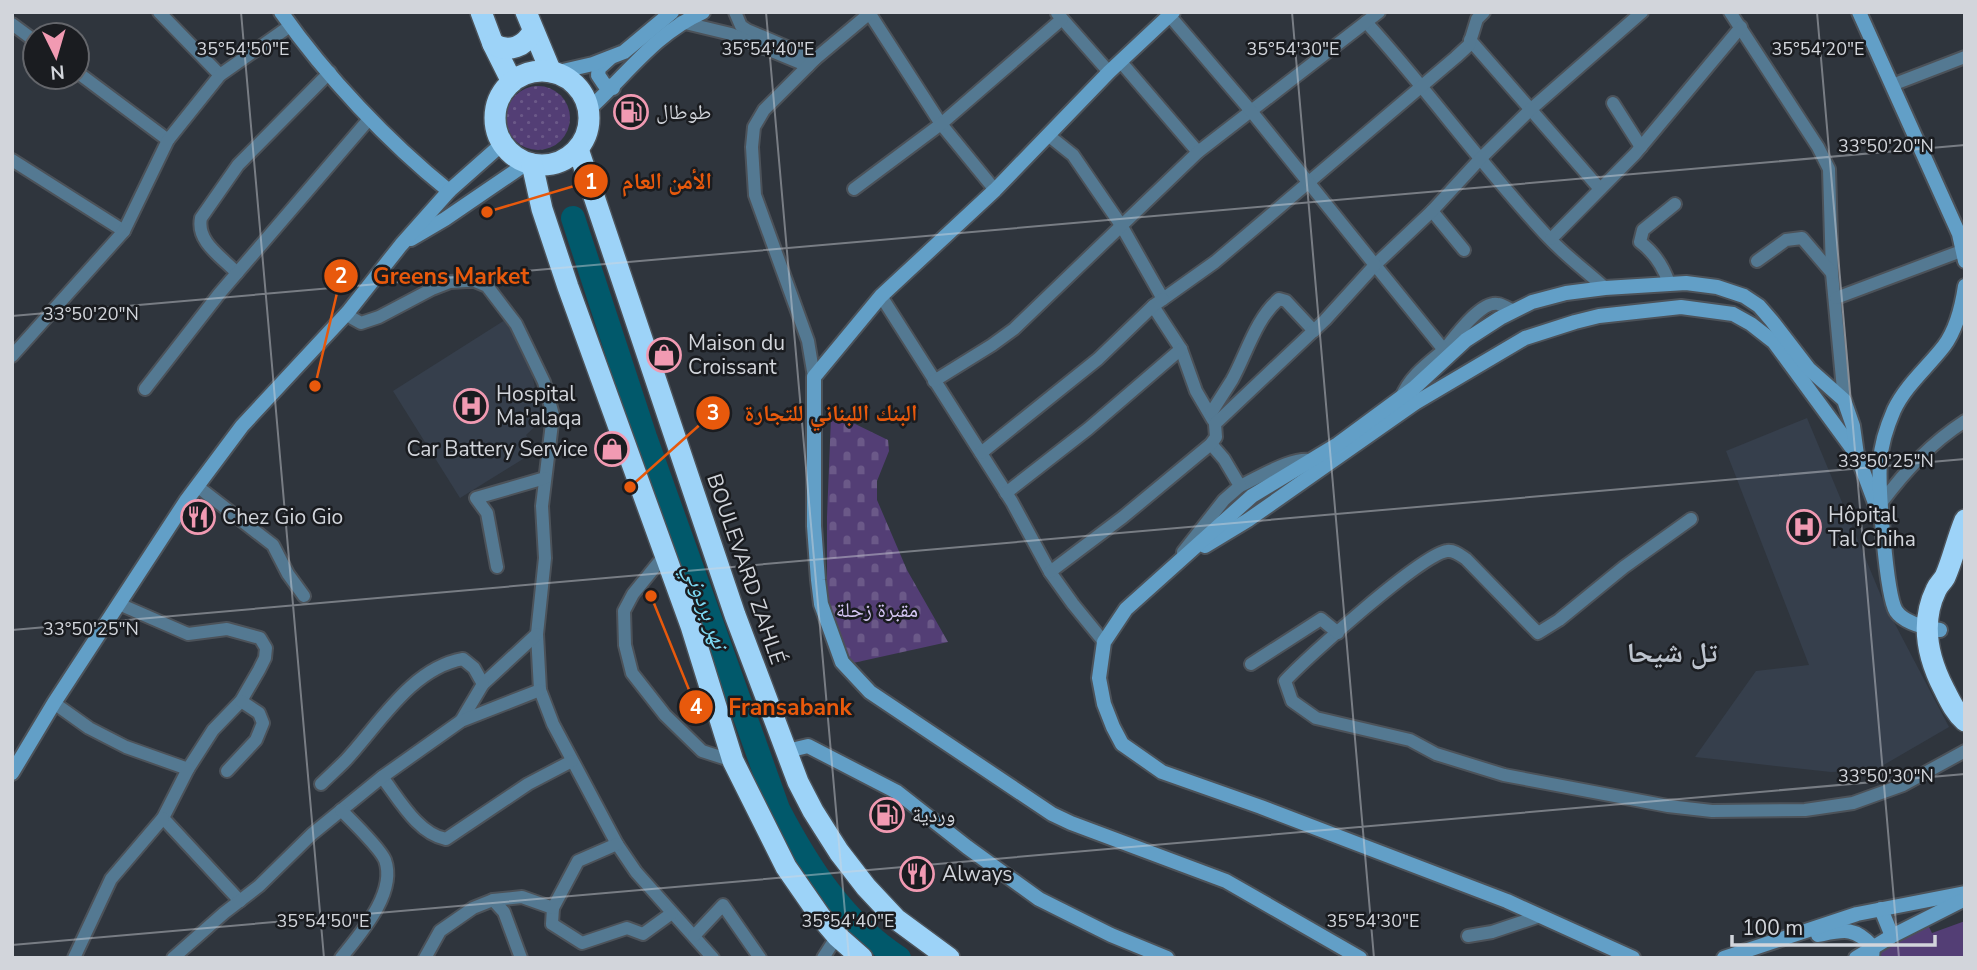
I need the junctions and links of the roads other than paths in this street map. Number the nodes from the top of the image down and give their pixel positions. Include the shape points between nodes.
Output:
1 (159, 12) edge
2 (281, 12) edge
3 (481, 12) edge
4 (703, 12) edge
5 (1379, 12) edge
6 (1484, 12) edge
7 (1642, 12) edge
8 (1730, 12) edge
9 (1859, 12) edge
10 (871, 13) edge
11 (736, 14) edge
12 (1171, 14) edge
13 (1059, 15) edge
14 (676, 17) edge
15 (530, 22) edge
16 (1366, 22) junction
17 (290, 26) junction
18 (1741, 27) junction
19 (726, 32) junction
20 (1470, 40) junction
21 (493, 44) junction
22 (611, 57) junction
23 (1965, 57) edge
24 (1121, 61) junction
25 (812, 62) junction
26 (330, 72) junction
27 (1109, 72) junction
28 (552, 73) junction
29 (220, 75) junction
30 (91, 82) edge
31 (512, 82) junction
32 (1892, 85) junction
33 (1422, 87) junction
34 (613, 88) junction
35 (1613, 103) dead end
36 (588, 110) junction
37 (1530, 110) junction
38 (1251, 111) junction
39 (370, 118) junction
40 (940, 124) junction
41 (1048, 135) junction
42 (168, 140) junction
43 (502, 144) junction
44 (1641, 148) junction
45 (578, 149) junction
46 (1198, 152) junction
47 (1480, 159) junction
48 (12, 160) edge
49 (530, 164) junction
50 (586, 173) junction
51 (1309, 183) junction
52 (854, 189) dead end
53 (1600, 189) junction
54 (538, 190) junction
55 (995, 190) junction
56 (449, 191) junction
57 (1675, 204) dead end
58 (1432, 211) junction
59 (1121, 225) junction
60 (124, 232) junction
61 (1550, 239) junction
62 (401, 245) junction
63 (1464, 250) dead end
64 (1964, 256) edge
65 (1757, 261) dead end
66 (1375, 265) junction
67 (237, 273) junction
68 (1832, 273) junction
69 (1669, 283) junction
70 (1686, 283) junction
71 (1965, 286) edge
72 (1605, 288) junction
73 (881, 296) junction
74 (1744, 296) junction
75 (1836, 298) junction
76 (1158, 302) junction
77 (1681, 307) junction
78 (1514, 311) junction
79 (348, 313) junction
80 (1733, 314) junction
81 (1314, 331) junction
82 (1181, 349) junction
83 (1444, 350) junction
84 (12, 356) edge
85 (814, 377) junction
86 (934, 380) junction
87 (145, 389) dead end
88 (1401, 398) junction
89 (1844, 400) junction
90 (1213, 418) junction
91 (1965, 421) edge
92 (1211, 444) junction
93 (981, 453) junction
94 (1857, 455) junction
95 (1316, 464) junction
96 (545, 478) junction
97 (197, 486) junction
98 (1240, 486) junction
99 (1006, 493) junction
100 (1256, 493) junction
101 (1882, 502) junction
102 (1266, 506) junction
103 (1238, 507) junction
104 (1691, 519) dead end
105 (1881, 519) junction
106 (1248, 520) junction
107 (1965, 520) edge
108 (664, 556) junction
109 (1182, 559) junction
110 (497, 567) dead end
111 (1050, 572) junction
112 (1163, 577) junction
113 (304, 596) dead end
114 (119, 604) junction
115 (1934, 622) junction
116 (1338, 633) junction
117 (537, 634) junction
118 (1104, 642) junction
119 (1251, 664) dead end
120 (483, 684) junction
121 (540, 690) junction
122 (241, 701) junction
123 (54, 704) junction
124 (461, 721) junction
125 (1965, 721) edge
126 (787, 751) junction
127 (1965, 751) edge
128 (572, 761) junction
129 (733, 761) junction
130 (188, 769) junction
131 (227, 771) dead end
132 (12, 773) edge
133 (382, 777) junction
134 (320, 784) dead end
135 (341, 810) junction
136 (163, 818) junction
137 (617, 844) junction
138 (1965, 893) edge
139 (1965, 899) edge
140 (240, 901) junction
141 (493, 901) junction
142 (552, 908) junction
143 (1881, 909) junction
144 (672, 913) junction
145 (1540, 916) junction
146 (694, 936) junction
147 (837, 936) junction
148 (1468, 936) dead end
149 (1892, 936) junction
150 (1761, 945) junction
151 (1872, 952) edge
152 (343, 957) edge
153 (74, 958) edge
154 (173, 958) edge
155 (425, 958) edge
156 (521, 958) edge
157 (713, 958) edge
158 (760, 958) edge
159 (823, 958) edge
160 (862, 958) edge
161 (949, 958) edge
162 (1167, 958) edge
163 (1360, 958) edge
164 (1633, 958) edge
165 (1724, 958) edge
166 (1856, 958) edge

1 - 29 street
2 - 17 street
3 - 21 highway
4 - 14 street
5 - 16 street
6 - 20 street
7 - 37 street
8 - 18 street
9 - 32 street
10 - 25 street
10 - 40 street
11 - 19 street
11 - 25 street via 747,30
12 - 24 street
12 - 38 street
13 - 27 street
13 - 40 street
14 - 19 street
14 - 22 street via 634,47
14 - 34 street
15 - 21 highway via 526,42 515,48
15 - 28 highway
16 - 33 street
16 - 38 street
17 - 26 street
17 - 29 street
18 - 44 street
18 - 68 street via 1829,169
19 - 25 street
20 - 33 street
20 - 37 street
21 - 31 highway
22 - 28 street
22 - 34 street via 598,75
23 - 32 street
24 - 27 street
24 - 46 street
25 - 85 street via 764,110 754,127 752,147 755,195 808,341
26 - 39 street
26 - 67 street via 238,165 201,218 203,239
27 - 41 street
28 - 31 highway via 524,75
28 - 36 highway via 573,81
29 - 42 street
30 - 42 street
31 - 43 highway via 495,111
32 - 64 street via 1959,234
33 - 47 street
33 - 51 street
34 - 36 street
35 - 44 street
36 - 45 highway via 587,130
37 - 47 street
37 - 53 street
38 - 46 street
38 - 51 street
39 - 56 street
39 - 67 street
40 - 52 street
40 - 55 street
41 - 55 street
41 - 59 street via 1073,155
42 - 60 street
43 - 49 highway
43 - 56 street
44 - 53 street
45 - 49 highway via 549,165
45 - 50 highway, BOULEVARD ZAHLÉ
46 - 59 street
47 - 58 street
47 - 61 street
48 - 60 street
49 - 54 highway
49 - 62 street
50 - 54 highway via 558,172
50 - 126 highway, BOULEVARD ZAHLÉ via 735,615
51 - 66 street
51 - 76 street via 1216,262
53 - 61 street
54 - 108 highway
55 - 73 street
56 - 62 street
57 - 69 street via 1643,230 1640,242 1653,251
58 - 63 street
58 - 66 street
59 - 76 street
59 - 86 street via 1014,329
60 - 84 street
61 - 72 street
62 - 79 street
64 - 75 street
65 - 68 street via 1786,240 1802,238
66 - 81 street
66 - 83 street
67 - 87 street
68 - 75 street
69 - 70 street
69 - 72 street
70 - 74 street
70 - 77 street
71 - 101 street via 1945,345 1913,381 1891,418 1879,464
72 - 78 street via 1566,293
73 - 85 street
73 - 86 street
74 - 80 street
74 - 89 street via 1759,306 1809,369
75 - 89 street
76 - 82 street
76 - 93 street via 1098,359
77 - 80 street
77 - 95 street via 1574,321 1525,338
78 - 83 street via 1489,304
78 - 88 street via 1466,340
79 - 96 street via 361,323 450,282 475,281 488,286 534,357 551,403 553,425
79 - 97 street via 242,426
80 - 94 street via 1773,342
81 - 90 street
81 - 90 street via 1286,301 1279,299 1273,304
82 - 90 street via 1196,391
82 - 99 street
83 - 88 street via 1423,367
85 - 163 street via 814,526 821,604 842,662 870,692 1052,814 1088,832 1226,881
86 - 93 street
88 - 95 street
89 - 94 street
90 - 92 street via 1216,437
91 - 101 street via 1935,442
92 - 98 street
92 - 111 street
93 - 99 street
94 - 105 street
95 - 98 street via 1292,462
95 - 100 street
95 - 102 street
96 - 110 street via 476,498 486,513
96 - 117 street via 545,558
97 - 113 street via 273,545
97 - 114 street
98 - 112 street via 1218,506
99 - 111 street
100 - 102 street
100 - 103 street
101 - 105 street
102 - 106 street
103 - 106 street
103 - 109 street
104 - 116 street via 1538,633 1466,559 1455,551 1445,551 1418,566
105 - 115 street via 1894,605 1902,618
106 - 109 street
107 - 115 highway
108 - 129 highway
108 - 129 street via 624,611 632,673 702,751
109 - 112 street
111 - 118 street
112 - 118 street via 1126,610
114 - 122 street via 188,634 227,629 260,638 265,658
114 - 123 street
115 - 125 highway via 1941,656 1938,678
116 - 119 street via 1321,619
116 - 127 street via 1285,681 1292,701 1317,718 1410,740 1436,754 1504,775 1655,804 1725,811 1805,810 1853,803 1903,785
117 - 120 street
117 - 121 street
118 - 145 street via 1099,678 1113,727 1122,744 1162,772
120 - 124 street
120 - 134 street via 463,659 451,661 407,688
121 - 124 street
121 - 128 street
122 - 130 street via 213,730
122 - 131 street via 259,713 263,723 256,740
123 - 130 street via 126,747
123 - 132 street
124 - 133 street
126 - 161 highway, BOULEVARD ZAHLÉ via 808,802 866,887 896,919
126 - 162 street via 808,746 897,792 1040,899
128 - 133 street via 528,784 446,839 434,837 418,823
128 - 137 street
129 - 147 highway via 786,867
130 - 136 street
133 - 135 street
135 - 140 street
135 - 152 street via 384,858 388,876 372,918
136 - 140 street
136 - 153 street via 111,878
137 - 142 street via 578,861
137 - 144 street
138 - 143 street
139 - 149 street
140 - 154 street
141 - 142 street via 522,898
141 - 155 street via 473,908 440,931
141 - 156 street via 504,912
142 - 144 street via 552,924 582,943 627,928 643,934
143 - 149 street
143 - 150 street
144 - 146 street
145 - 148 street
145 - 164 street
146 - 157 street
146 - 158 street via 723,905
147 - 159 street
147 - 160 highway
149 - 151 street
150 - 151 street via 1846,930 1859,934
150 - 165 street
151 - 166 street

